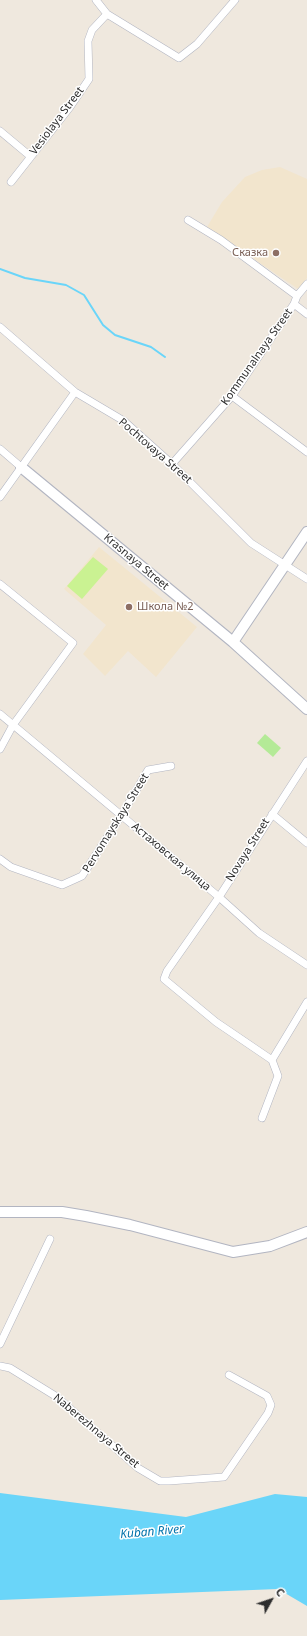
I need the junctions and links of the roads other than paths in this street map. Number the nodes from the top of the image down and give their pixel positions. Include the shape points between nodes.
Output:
1 (96, 0) edge
2 (235, 0) edge
3 (107, 14) junction
4 (0, 131) edge
5 (30, 156) junction
6 (11, 182) dead end
7 (188, 220) dead end
8 (307, 284) edge
9 (297, 296) junction
10 (294, 304) junction
11 (307, 314) edge
12 (0, 326) edge
13 (75, 392) junction
14 (232, 396) junction
15 (0, 449) edge
16 (307, 452) edge
17 (172, 464) junction
18 (21, 467) junction
19 (0, 497) edge
20 (307, 532) edge
21 (285, 566) junction
22 (307, 579) edge
23 (0, 584) edge
24 (233, 642) junction
25 (307, 709) edge
26 (0, 714) edge
27 (13, 725) junction
28 (0, 749) edge
29 (307, 761) edge
30 (171, 766) dead end
31 (272, 814) junction
32 (121, 816) junction
33 (307, 843) edge
34 (0, 859) edge
35 (219, 897) junction
36 (307, 965) edge
37 (307, 1002) edge
38 (272, 1060) junction
39 (262, 1118) dead end
40 (0, 1212) edge
41 (307, 1232) edge
42 (50, 1238) dead end
43 (0, 1344) edge
44 (0, 1366) edge
45 (229, 1375) dead end

1 - 3 street
2 - 3 street via 197,44 179,58
3 - 5 street, Vesiolaya Street via 92,30 88,41 89,78 70,107
4 - 5 street
5 - 6 street, Vesiolaya Street
7 - 9 street via 221,240
8 - 9 street, Kommunalnaya Street
9 - 10 street, Kommunalnaya Street
10 - 11 street
10 - 14 street, Kommunalnaya Street
12 - 13 street, Pochtovaya Street
13 - 17 street, Pochtovaya Street via 124,421
13 - 18 street
14 - 16 street
14 - 17 street, Kommunalnaya Street
15 - 18 street, Krasnaya Street
17 - 21 street, Pochtovaya Street via 251,543
18 - 19 street
18 - 24 street, Krasnaya Street
20 - 21 street
21 - 22 street, Pochtovaya Street
21 - 24 street
23 - 27 street via 73,643
24 - 25 street, Krasnaya Street
26 - 27 street, Астаховская улица
27 - 28 street
27 - 32 street, Астаховская улица
29 - 31 street, Novaya Street
30 - 32 street, Pervomayskaya Street via 148,770
31 - 33 street
31 - 35 street, Novaya Street
32 - 34 street, Pervomayskaya Street via 82,876 62,885 12,867
32 - 35 street, Астаховская улица
35 - 36 street, Астаховская улица via 259,933
35 - 38 street, Novaya Street via 164,979 216,1022
37 - 38 street
38 - 39 street via 278,1076
40 - 41 street via 62,1212 86,1216 233,1252 270,1246
42 - 43 street
44 - 45 street, Naberezhnaya Street via 10,1368 58,1397 138,1468 160,1481 224,1477 268,1413 272,1405 267,1396

